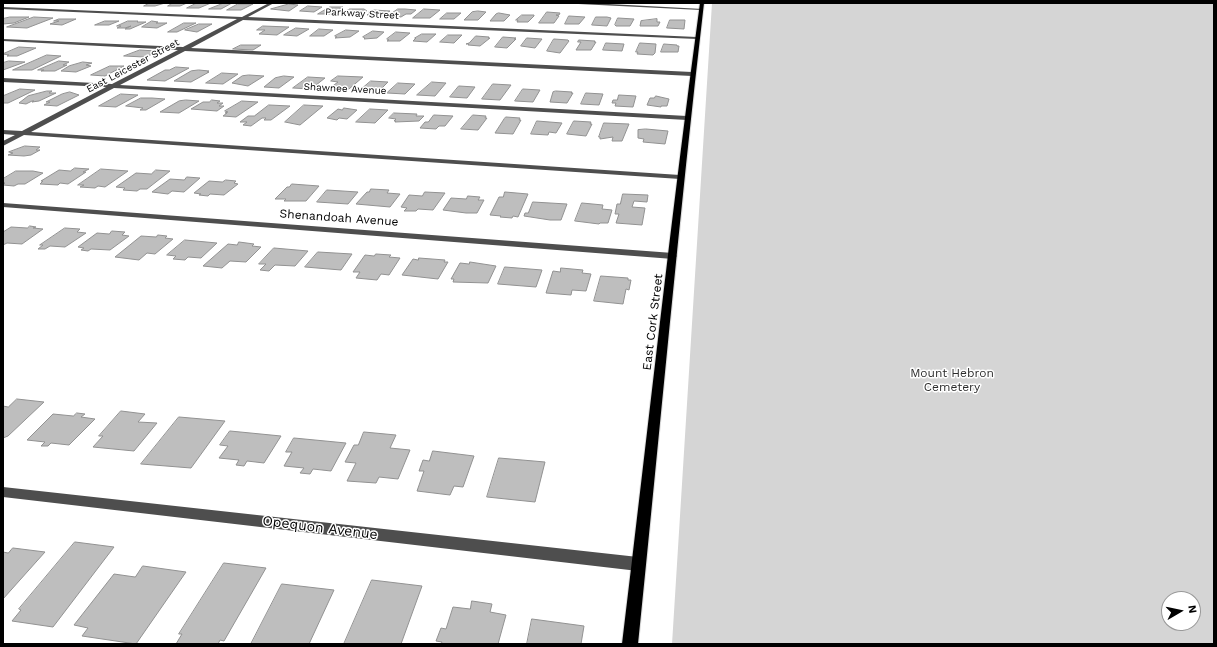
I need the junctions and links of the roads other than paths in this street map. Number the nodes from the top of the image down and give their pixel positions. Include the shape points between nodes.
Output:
1 (272, 3) edge
2 (560, 3) edge
3 (702, 3) edge
4 (3, 8) edge
5 (701, 9) junction
6 (243, 18) junction
7 (697, 38) junction
8 (3, 40) edge
9 (184, 50) junction
10 (692, 74) junction
11 (3, 80) edge
12 (114, 86) junction
13 (686, 118) junction
14 (3, 132) edge
15 (23, 134) junction
16 (3, 144) edge
17 (680, 177) junction
18 (3, 205) edge
19 (673, 256) junction
20 (3, 492) edge
21 (638, 564) junction
22 (630, 644) edge

1 - 6 street, East Leicester Street
2 - 5 street
3 - 5 main road, East Cork Street
4 - 6 street, Parkway Street
5 - 7 main road, East Cork Street
6 - 7 street, Parkway Street
6 - 9 street, East Leicester Street
7 - 10 main road, East Cork Street
8 - 9 street
9 - 10 street
9 - 12 street, East Leicester Street
10 - 13 main road, East Cork Street
11 - 12 street, Shawnee Avenue
12 - 13 street, Shawnee Avenue
12 - 15 street, East Leicester Street
13 - 17 main road, East Cork Street
14 - 15 street
15 - 16 street, East Leicester Street
15 - 17 street
17 - 19 main road, East Cork Street
18 - 19 street, Shenandoah Avenue via 45,206
19 - 21 main road, East Cork Street
20 - 21 street, Opequon Avenue
21 - 22 main road, East Cork Street

